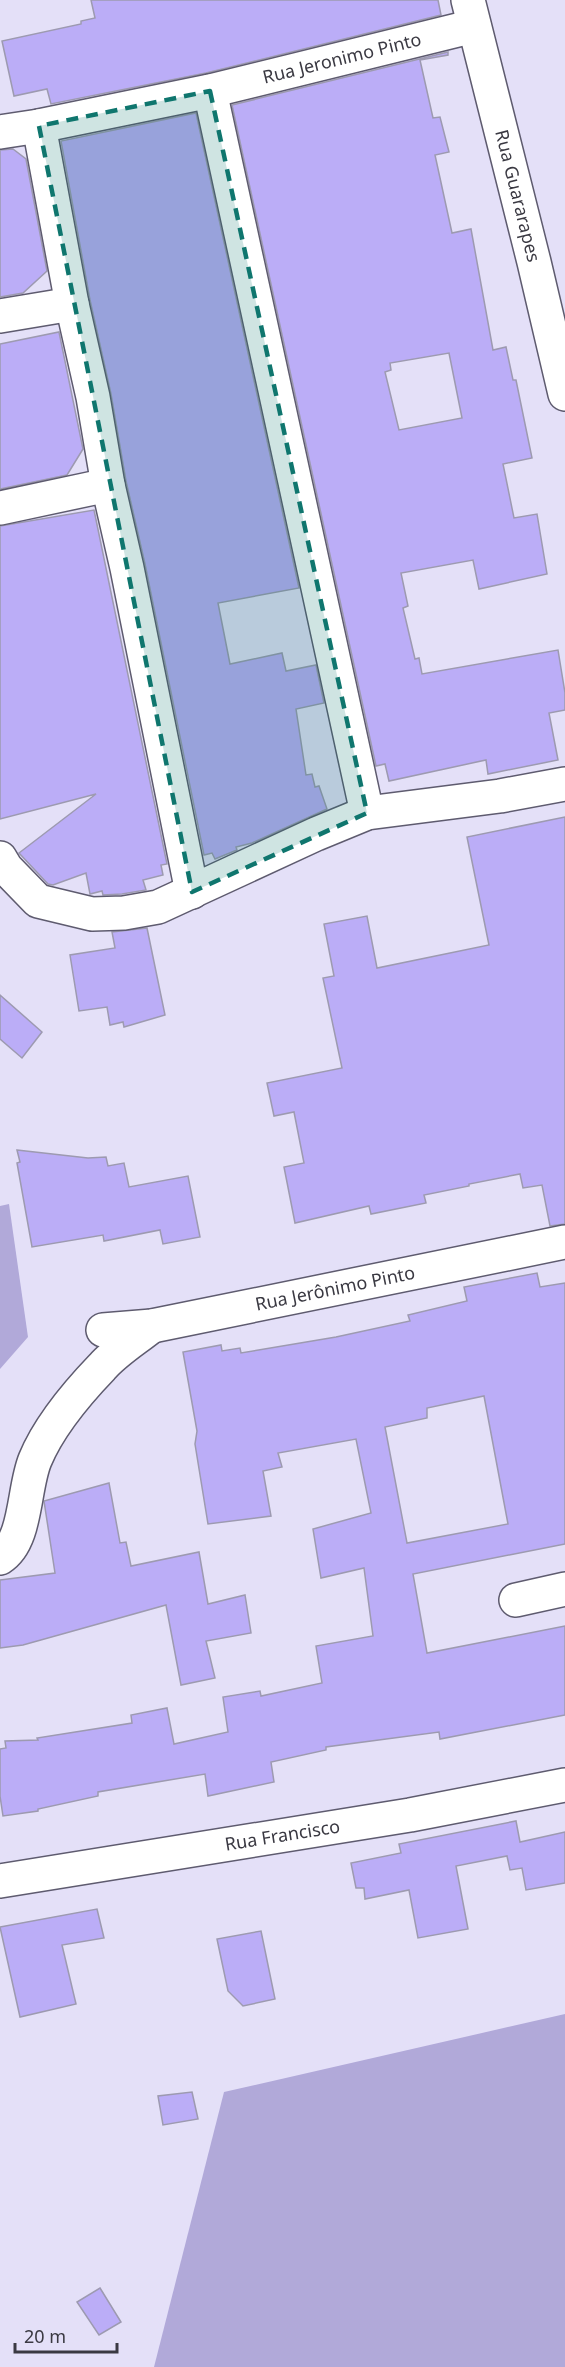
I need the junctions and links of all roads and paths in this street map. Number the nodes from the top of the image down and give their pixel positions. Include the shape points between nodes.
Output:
1 (471, 13) edge
2 (210, 91) junction
3 (39, 126) junction
4 (1, 127) edge
5 (72, 304) junction
6 (0, 316) edge
7 (565, 394) edge
8 (108, 485) junction
9 (0, 508) edge
10 (565, 784) edge
11 (367, 813) junction
12 (0, 858) edge
13 (192, 892) junction
14 (565, 1242) edge
15 (152, 1326) junction
16 (103, 1330) dead end
17 (0, 1557) edge
18 (565, 1589) edge
19 (516, 1600) dead end
20 (565, 1785) edge
21 (0, 1881) edge

1 - 2 street, Rua Jeronimo Pinto
1 - 7 street, Rua Guararapes
2 - 3 street, Rua Jeronimo Pinto
2 - 11 street
3 - 4 street, Rua Jeronimo Pinto
3 - 5 street
5 - 6 street
5 - 8 street
8 - 9 street
8 - 13 street
10 - 11 street
11 - 13 street
12 - 13 street via 38,901 92,914 158,907
14 - 15 street, Rua Jerônimo Pinto
15 - 16 street, Rua Jerônimo Pinto
15 - 17 street via 103,1365 59,1418 34,1461 18,1538 8,1553
18 - 19 street
20 - 21 street, Rua Francisco via 410,1815

